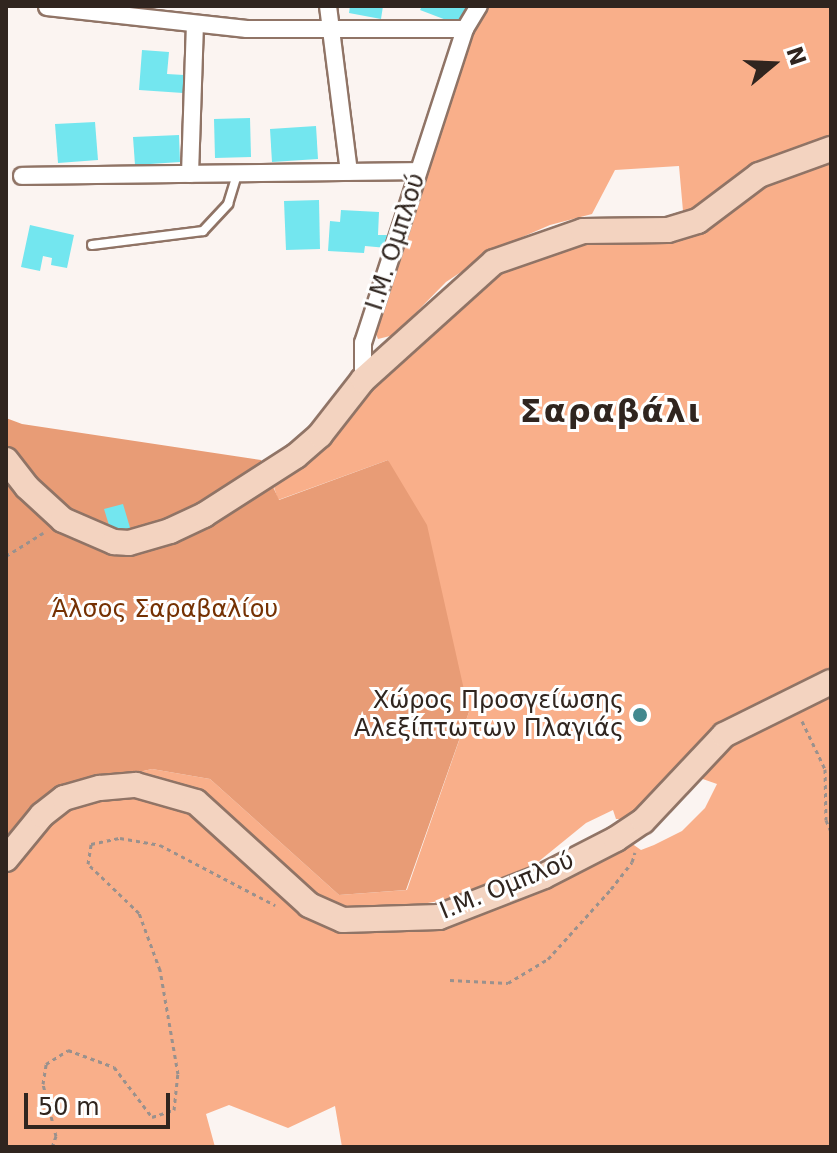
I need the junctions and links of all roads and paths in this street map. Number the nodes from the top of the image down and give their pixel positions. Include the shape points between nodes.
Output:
1 (328, 6) edge
2 (479, 6) edge
3 (47, 7) edge
4 (128, 12) edge
5 (195, 26) junction
6 (465, 29) junction
7 (332, 31) junction
8 (831, 149) edge
9 (418, 171) junction
10 (349, 172) junction
11 (190, 174) junction
12 (237, 174) junction
13 (22, 176) dead end
14 (92, 245) dead end
15 (363, 380) junction
16 (6, 460) edge
17 (63, 520) junction
18 (6, 556) edge
19 (831, 682) edge
20 (793, 703) junction
21 (638, 825) junction
22 (831, 832) edge
23 (6, 859) edge
24 (280, 908) dead end
25 (450, 980) dead end
26 (52, 1147) edge

1 - 7 street
2 - 6 street, Ι.Μ. Ομπλού
3 - 4 street
4 - 5 street
5 - 7 street
5 - 11 street
6 - 7 street
6 - 9 street, Ι.Μ. Ομπλού
7 - 10 street
8 - 15 street, Ι.Μ. Ομπλού via 759,175 698,221 668,230 583,231 494,262
9 - 10 street
9 - 15 street, Ι.Μ. Ομπλού via 363,343
10 - 12 street
11 - 12 street
11 - 13 street
12 - 14 lane via 228,204 203,231
15 - 17 street via 320,435 296,456 187,524 129,543
16 - 17 street
17 - 18 path
19 - 20 street, Ι.Μ. Ομπλού
20 - 21 street, Ι.Μ. Ομπλού via 724,735
20 - 22 path via 825,769
21 - 23 street, Ι.Μ. Ομπλού via 544,876 439,917 343,920 309,905 196,802 136,785 64,798 42,815
21 - 25 path via 632,862 548,959 508,983
24 - 26 path via 160,845 120,838 91,844 88,864 139,913 160,970 178,1074 174,1110 152,1117 114,1067 68,1050 46,1064 43,1084 56,1136

